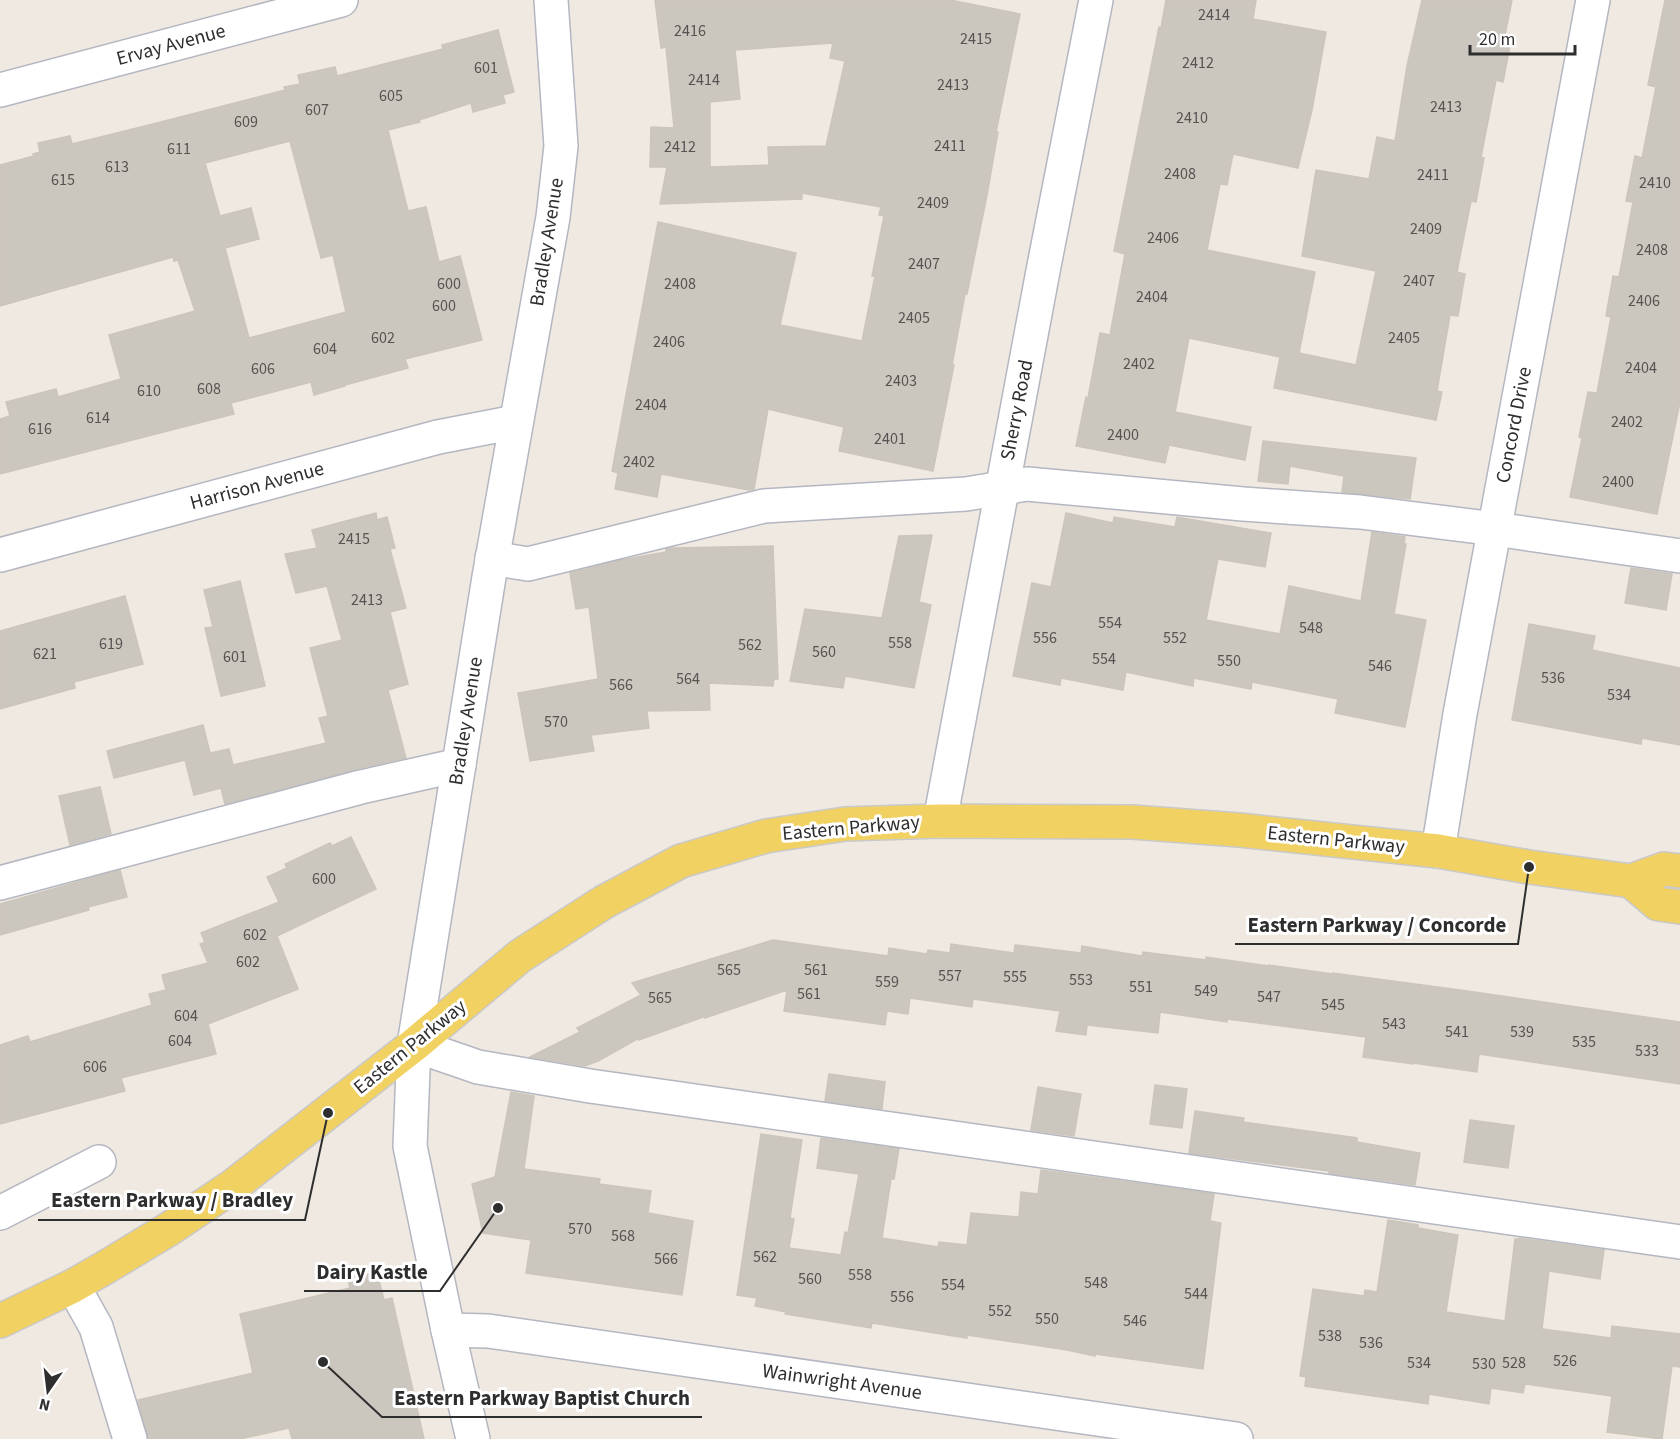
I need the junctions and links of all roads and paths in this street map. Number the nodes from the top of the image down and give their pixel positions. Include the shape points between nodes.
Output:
1 (341, 0) edge
2 (551, 0) edge
3 (1096, 0) edge
4 (1593, 0) edge
5 (0, 90) edge
6 (516, 422) junction
7 (1002, 489) junction
8 (1495, 529) junction
9 (0, 555) edge
10 (1680, 556) edge
11 (492, 558) junction
12 (459, 765) junction
13 (940, 821) junction
14 (1438, 851) junction
15 (1680, 871) edge
16 (1630, 881) junction
17 (0, 883) edge
18 (1680, 907) edge
19 (414, 1045) junction
20 (99, 1162) dead end
21 (0, 1213) edge
22 (1680, 1242) edge
23 (73, 1286) junction
24 (0, 1321) edge
25 (448, 1330) junction
26 (130, 1439) edge
27 (473, 1439) edge
28 (1236, 1439) edge

1 - 5 street, Ervay Avenue
2 - 6 street, Bradley Avenue via 561,146 553,217
3 - 7 street, Sherry Road
4 - 8 street, Concord Drive
6 - 9 street, Harrison Avenue via 438,438
6 - 11 street, Bradley Avenue
7 - 8 street via 1027,484 1360,512
7 - 11 street via 764,506 528,564
7 - 13 street, Sherry Road
8 - 10 street
8 - 14 street, Concord Drive
11 - 12 street, Bradley Avenue
12 - 17 street via 361,787
12 - 19 street, Bradley Avenue
13 - 14 main road, Eastern Parkway via 1132,822
13 - 19 main road, Eastern Parkway via 845,824 766,836 681,861 604,902 520,956
14 - 16 main road, Eastern Parkway
15 - 16 main road, Eastern Parkway via 1664,869
16 - 18 main road via 1658,904
19 - 22 street via 478,1067 590,1086
19 - 23 main road, Eastern Parkway via 233,1186
19 - 25 street, Bradley Avenue via 410,1146
20 - 21 street
23 - 24 main road, Eastern Parkway
23 - 26 street via 96,1327
25 - 27 street, Bradley Avenue
25 - 28 street, Wainwright Avenue via 488,1331

